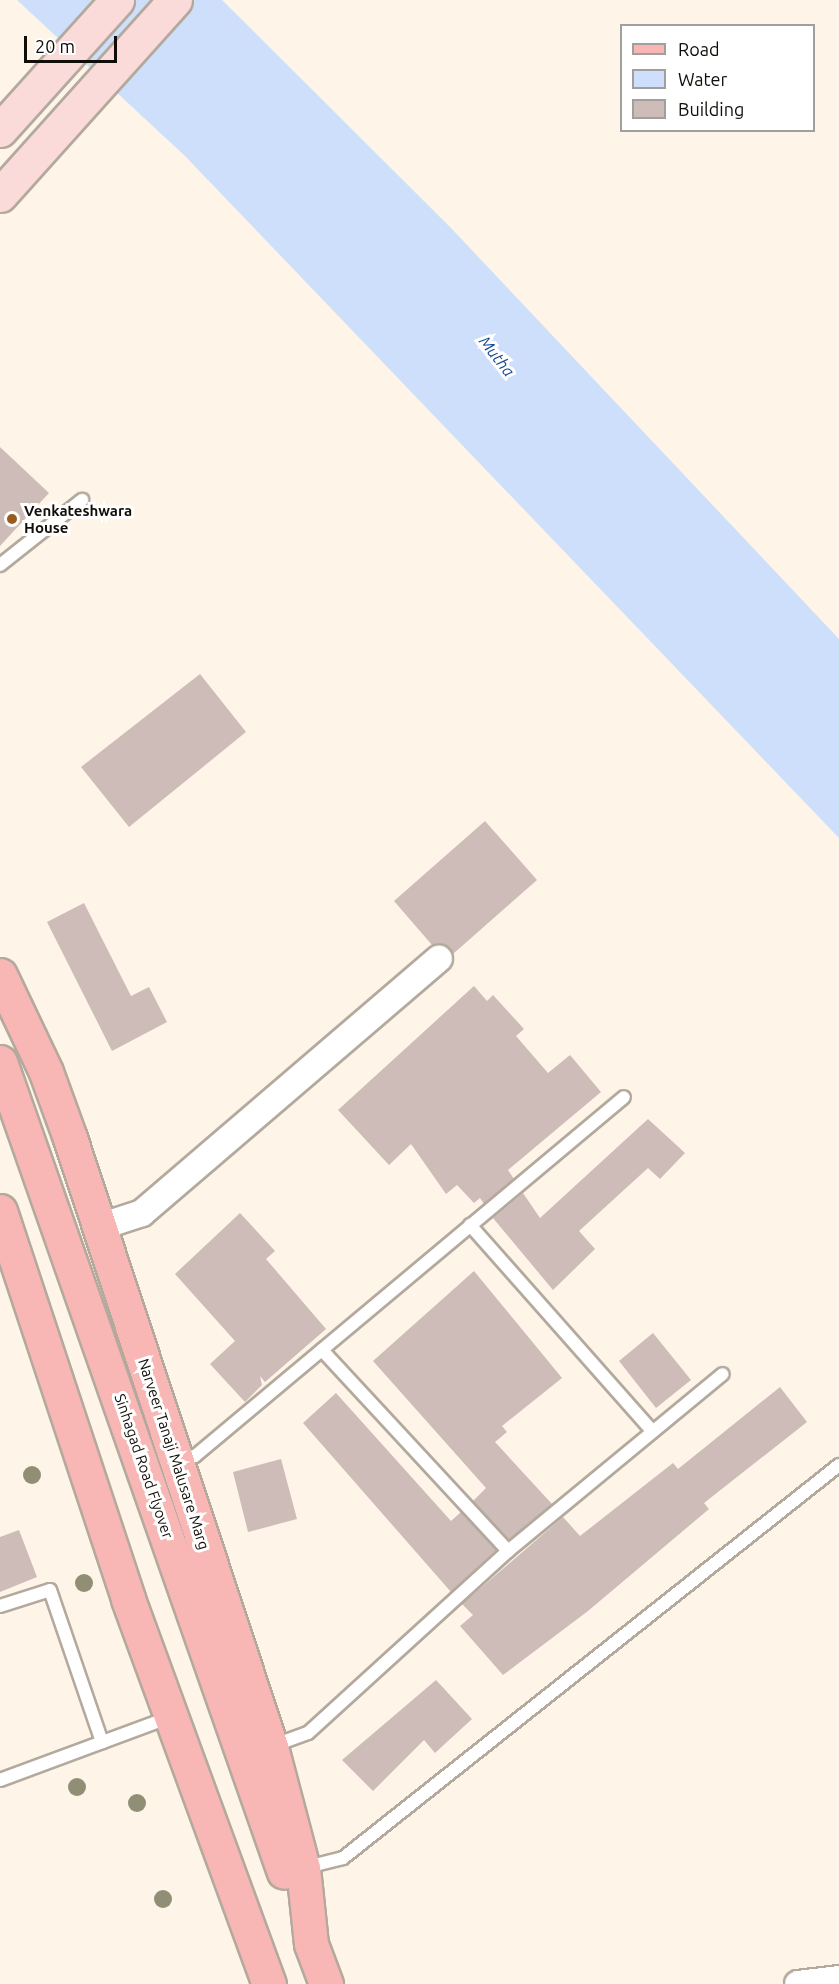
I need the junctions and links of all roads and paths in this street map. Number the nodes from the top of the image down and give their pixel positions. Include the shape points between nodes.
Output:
1 (117, 0) edge
2 (175, 0) edge
3 (0, 130) edge
4 (0, 195) edge
5 (82, 500) dead end
6 (0, 565) edge
7 (439, 958) dead end
8 (0, 975) edge
9 (0, 1062) edge
10 (624, 1097) dead end
11 (0, 1211) edge
12 (470, 1225) junction
13 (99, 1227) junction
14 (322, 1350) junction
15 (723, 1374) dead end
16 (652, 1431) junction
17 (177, 1459) junction
18 (839, 1465) edge
19 (508, 1551) junction
20 (0, 1606) edge
21 (170, 1717) junction
22 (102, 1742) junction
23 (271, 1747) junction
24 (0, 1780) edge
25 (303, 1868) junction
26 (311, 1944) junction
27 (839, 1979) edge
28 (269, 1984) edge
29 (326, 1984) edge
30 (798, 1984) edge

1 - 3 main road
2 - 4 main road
5 - 6 lane
7 - 13 street via 142,1213
8 - 13 main road, Narveer Tanaji Malusare Marg via 46,1072
9 - 26 main road, Narveer Tanaji Malusare Marg
10 - 12 lane
11 - 21 main road
12 - 14 lane
12 - 16 lane
13 - 17 main road, Narveer Tanaji Malusare Marg
14 - 17 lane via 195,1456
14 - 19 lane
15 - 16 lane
16 - 19 lane
17 - 23 main road, Narveer Tanaji Malusare Marg
18 - 25 lane via 343,1858
19 - 23 lane via 308,1733
20 - 22 lane via 50,1590
21 - 22 lane
21 - 28 main road
22 - 24 lane
23 - 25 main road, Narveer Tanaji Malusare Marg
25 - 26 main road, Narveer Tanaji Malusare Marg
26 - 29 main road, Narveer Tanaji Malusare Marg
27 - 30 street

